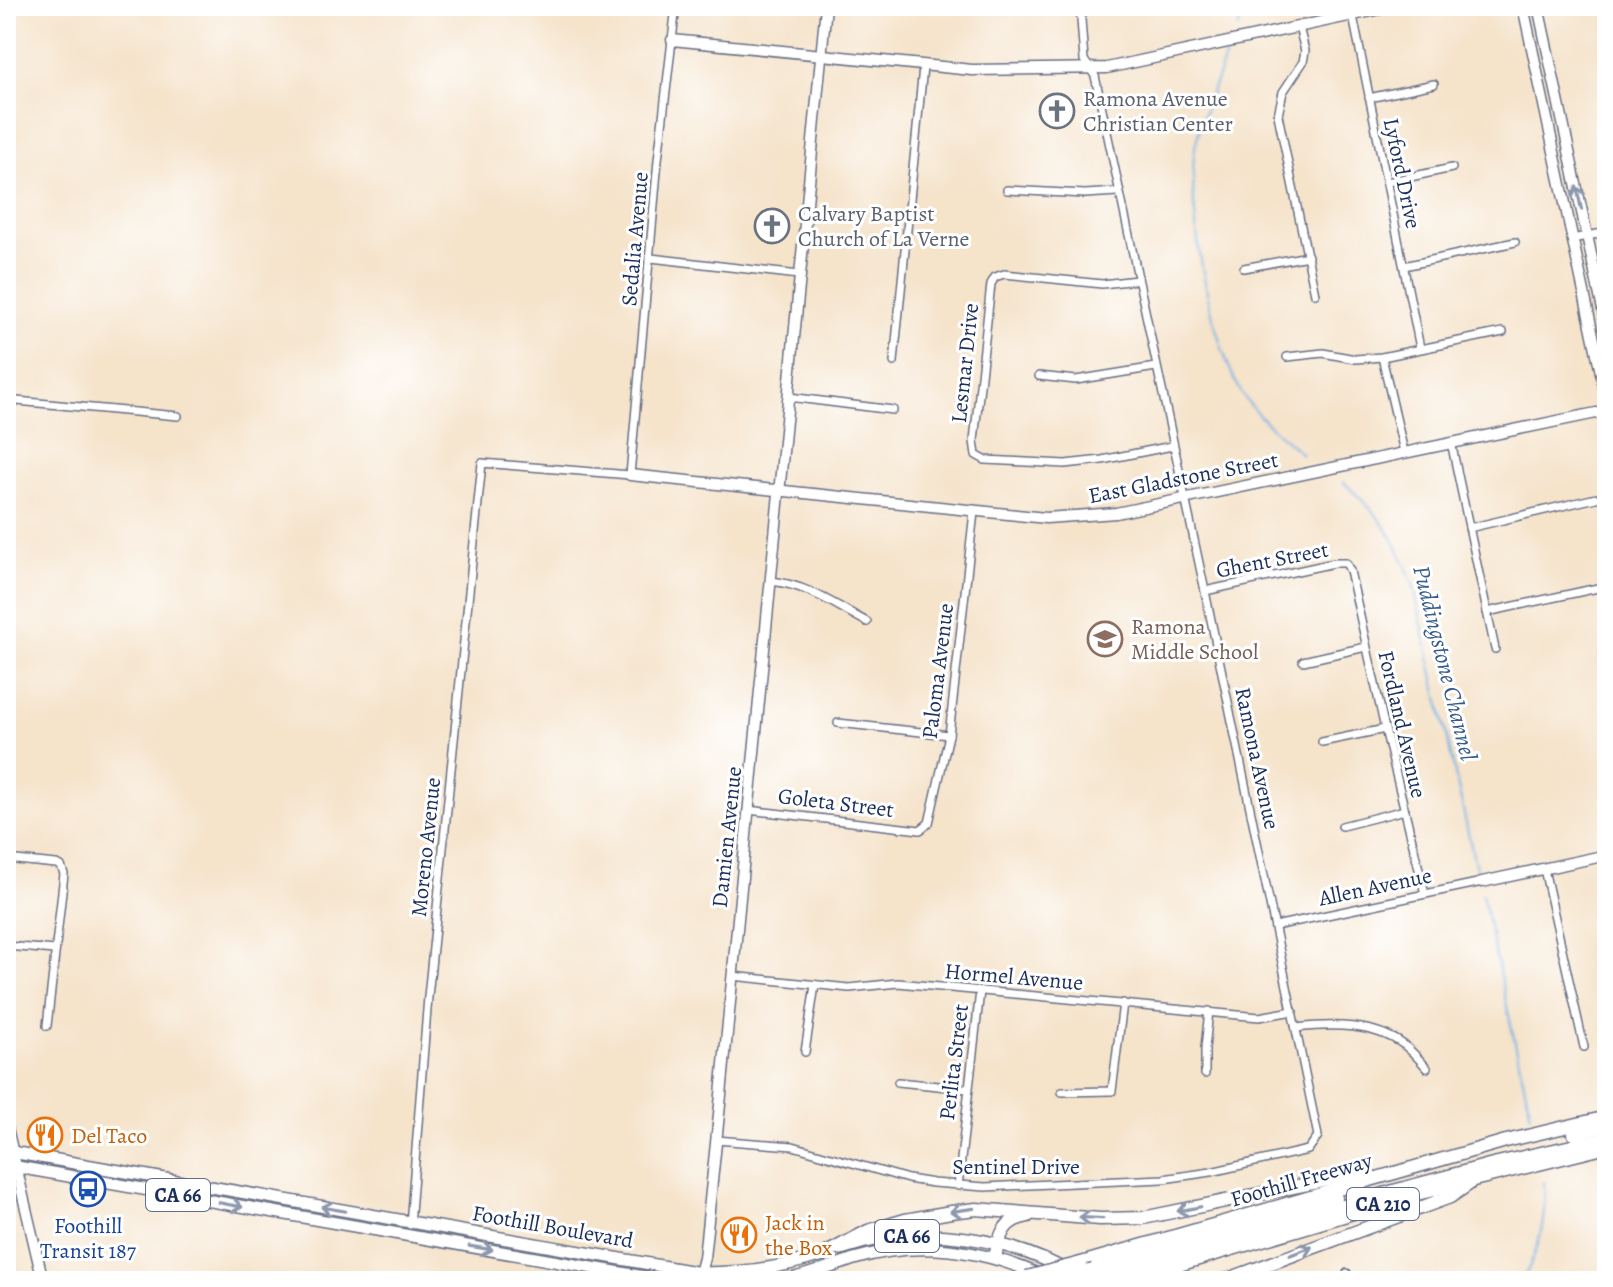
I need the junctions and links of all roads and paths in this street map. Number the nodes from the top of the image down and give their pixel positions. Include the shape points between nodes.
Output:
1 (676, 6) edge
2 (826, 6) edge
3 (1080, 6) edge
4 (1395, 6) edge
5 (1523, 6) edge
6 (1538, 6) edge
7 (1352, 10) edge
8 (1299, 27) junction
9 (672, 40) junction
10 (821, 54) junction
11 (923, 67) junction
12 (1089, 68) junction
13 (1434, 84) dead end
14 (1369, 98) junction
15 (1452, 168) dead end
16 (1387, 182) junction
17 (1007, 190) dead end
18 (1118, 192) junction
19 (1607, 232) edge
20 (1587, 236) junction
21 (1572, 239) junction
22 (1515, 242) dead end
23 (1308, 256) junction
24 (651, 258) junction
25 (1404, 266) junction
26 (1244, 268) dead end
27 (799, 275) junction
28 (1137, 280) junction
29 (1315, 294) dead end
30 (1607, 329) edge
31 (1503, 332) dead end
32 (1420, 348) junction
33 (1287, 357) dead end
34 (1382, 357) junction
35 (894, 362) dead end
36 (1156, 367) junction
37 (1039, 376) dead end
38 (789, 397) junction
39 (6, 400) edge
40 (1607, 402) edge
41 (893, 410) dead end
42 (1602, 413) edge
43 (178, 416) dead end
44 (1451, 442) junction
45 (1172, 446) junction
46 (1404, 452) junction
47 (630, 475) junction
48 (779, 492) junction
49 (1185, 498) junction
50 (1596, 498) dead end
51 (974, 512) junction
52 (1469, 528) junction
53 (1346, 563) joint
54 (771, 581) junction
55 (1607, 586) edge
56 (1205, 591) junction
57 (1487, 612) junction
58 (867, 622) dead end
59 (1366, 647) junction
60 (1495, 649) dead end
61 (1303, 661) dead end
62 (838, 723) dead end
63 (1385, 729) junction
64 (949, 735) junction
65 (1322, 742) dead end
66 (748, 810) junction
67 (1405, 810) junction
68 (1342, 826) dead end
69 (920, 830) joint
70 (1607, 855) edge
71 (6, 859) edge
72 (1544, 869) junction
73 (1482, 882) joint
74 (1425, 894) junction
75 (1275, 926) junction
76 (6, 946) edge
77 (55, 950) junction
78 (732, 976) junction
79 (815, 985) junction
80 (980, 991) junction
81 (1123, 1003) junction
82 (1209, 1011) junction
83 (1293, 1011) junction
84 (47, 1026) dead end
85 (1296, 1028) junction
86 (1584, 1047) dead end
87 (805, 1052) dead end
88 (1427, 1068) dead end
89 (1205, 1074) dead end
90 (898, 1082) dead end
91 (968, 1089) junction
92 (1062, 1092) dead end
93 (1607, 1117) edge
94 (6, 1124) edge
95 (1607, 1126) edge
96 (1563, 1132) junction
97 (1607, 1138) edge
98 (716, 1140) junction
99 (1315, 1143) joint
100 (1607, 1147) edge
101 (1581, 1148) junction
102 (9, 1151) edge
103 (11, 1166) edge
104 (1478, 1177) junction
105 (1375, 1178) junction
106 (958, 1186) junction
107 (1039, 1215) junction
108 (410, 1222) junction
109 (408, 1236) junction
110 (998, 1243) junction
111 (819, 1257) junction
112 (995, 1257) junction
113 (1183, 1265) junction
114 (700, 1277) edge
115 (1099, 1278) edge
116 (43, 1281) edge
117 (667, 1281) edge
118 (783, 1281) edge
119 (1007, 1281) edge
120 (1050, 1281) edge
121 (1151, 1281) edge
122 (1223, 1281) edge

1 - 9 street, Sedalia Avenue
2 - 10 main road, Damien Avenue
3 - 12 street, Ramona Avenue
4 - 7 main road
5 - 21 main road
20 -> 6 main road
7 - 8 main road
7 - 14 street, Lyford Drive
8 - 12 main road
8 - 23 street via 1303,62 1283,92 1278,115
9 - 10 main road
9 - 24 street, Sedalia Avenue
10 - 11 main road
10 - 27 main road, Damien Avenue
11 - 12 main road
11 - 35 street
12 - 18 street, Ramona Avenue via 1095,76
13 - 14 street
14 - 16 street, Lyford Drive
15 - 16 street
16 - 25 street, Lyford Drive
17 - 18 street
18 - 28 street, Ramona Avenue
19 - 20 street
20 - 21 street
20 - 30 main road
21 - 40 main road
22 - 25 street
23 - 26 street
23 - 29 street
24 - 27 street
24 - 47 street, Sedalia Avenue
25 - 32 street, Lyford Drive
27 - 38 main road, Damien Avenue
28 - 36 street, Ramona Avenue
28 - 45 street, Lesmar Drive via 1102,284 995,277 976,455 985,460 1065,464
31 - 32 street
32 - 34 street
33 - 34 street
34 - 46 street
36 - 37 street via 1076,380
36 - 45 street, Ramona Avenue
38 - 41 street
38 - 48 main road, Damien Avenue
39 - 43 street
40 - 42 main road, East Gladstone Street
42 - 44 main road, East Gladstone Street
44 - 46 main road, East Gladstone Street
44 - 52 street
45 - 49 street, Ramona Avenue
46 - 49 main road, East Gladstone Street
47 - 48 main road, East Gladstone Street
47 - 108 street, Moreno Avenue via 482,463
48 - 51 main road, East Gladstone Street
48 - 54 main road, Damien Avenue
49 - 51 main road, East Gladstone Street via 1073,518
49 - 56 street, Ramona Avenue
50 - 52 street
51 - 64 street, Paloma Avenue
52 - 57 street
53 - 56 street, Ghent Street
53 - 59 street, Fordland Avenue
54 - 58 street via 809,589
54 - 66 main road, Damien Avenue
55 - 57 street
56 - 75 street, Ramona Avenue
57 - 60 street
59 - 61 street
59 - 63 street, Fordland Avenue
62 - 64 street
63 - 65 street
63 - 67 street, Fordland Avenue
64 - 69 street, Paloma Avenue via 929,823
66 - 69 street, Goleta Street
66 - 78 main road, Damien Avenue
67 - 68 street
67 - 74 street, Fordland Avenue
70 - 72 main road
71 - 77 street via 61,866
72 - 73 main road
72 - 86 street
73 - 74 street, Allen Avenue
74 - 75 street, Allen Avenue
75 - 83 street, Ramona Avenue
76 - 77 street
77 - 84 street
78 - 79 street, Hormel Avenue
78 - 98 main road, Damien Avenue
79 - 80 street, Hormel Avenue via 898,983
79 - 87 street
80 - 81 street, Hormel Avenue
80 - 91 street, Perlita Street
81 - 82 street, Hormel Avenue
81 - 92 street via 1112,1091
82 - 83 street, Hormel Avenue via 1259,1017
82 - 89 street
83 - 85 street, Ramona Avenue
85 - 88 street via 1329,1024 1379,1034 1403,1044
85 - 99 street, Ramona Avenue via 1317,1129
90 - 91 street
91 - 106 street, Perlita Street
93 - 96 highway, Foothill Freeway / CA 210
94 - 102 main road
95 - 96 highway
96 - 105 highway, Foothill Freeway / CA 210
96 - 115 highway via 1418,1173
97 - 101 highway
98 - 106 street, Sentinel Drive via 793,1146 908,1179
98 - 114 main road, Damien Avenue
99 - 106 street, Sentinel Drive via 1308,1150 1163,1179
100 - 101 highway, CA 210
101 - 104 highway, CA 210
101 - 115 highway via 1493,1164
102 - 103 main road
108 -> 102 main road, Foothill Boulevard / CA 66
103 -> 109 main road, Foothill Boulevard / CA 66
103 - 116 main road
104 - 113 highway, CA 210
122 -> 104 highway via 1450,1197
105 -> 107 highway via 1332,1179 1143,1218
105 - 119 highway, Foothill Freeway / CA 210, bridge
107 - 110 highway via 1006,1224
107 -> 111 highway via 976,1209 905,1220 868,1231
108 - 109 street, Moreno Avenue
108 - 114 main road, Foothill Boulevard / CA 66
109 -> 117 main road, Foothill Boulevard / CA 66
110 - 111 main road, Foothill Boulevard / CA 66 via 899,1236
110 - 112 highway
110 - 115 main road, Foothill Boulevard / CA 66
111 - 114 main road, Foothill Boulevard / CA 66
112 - 118 main road, CA 66 via 903,1250
112 - 120 main road, CA 66
113 - 115 highway, CA 210
113 - 121 highway
115 - 120 highway, bridge

